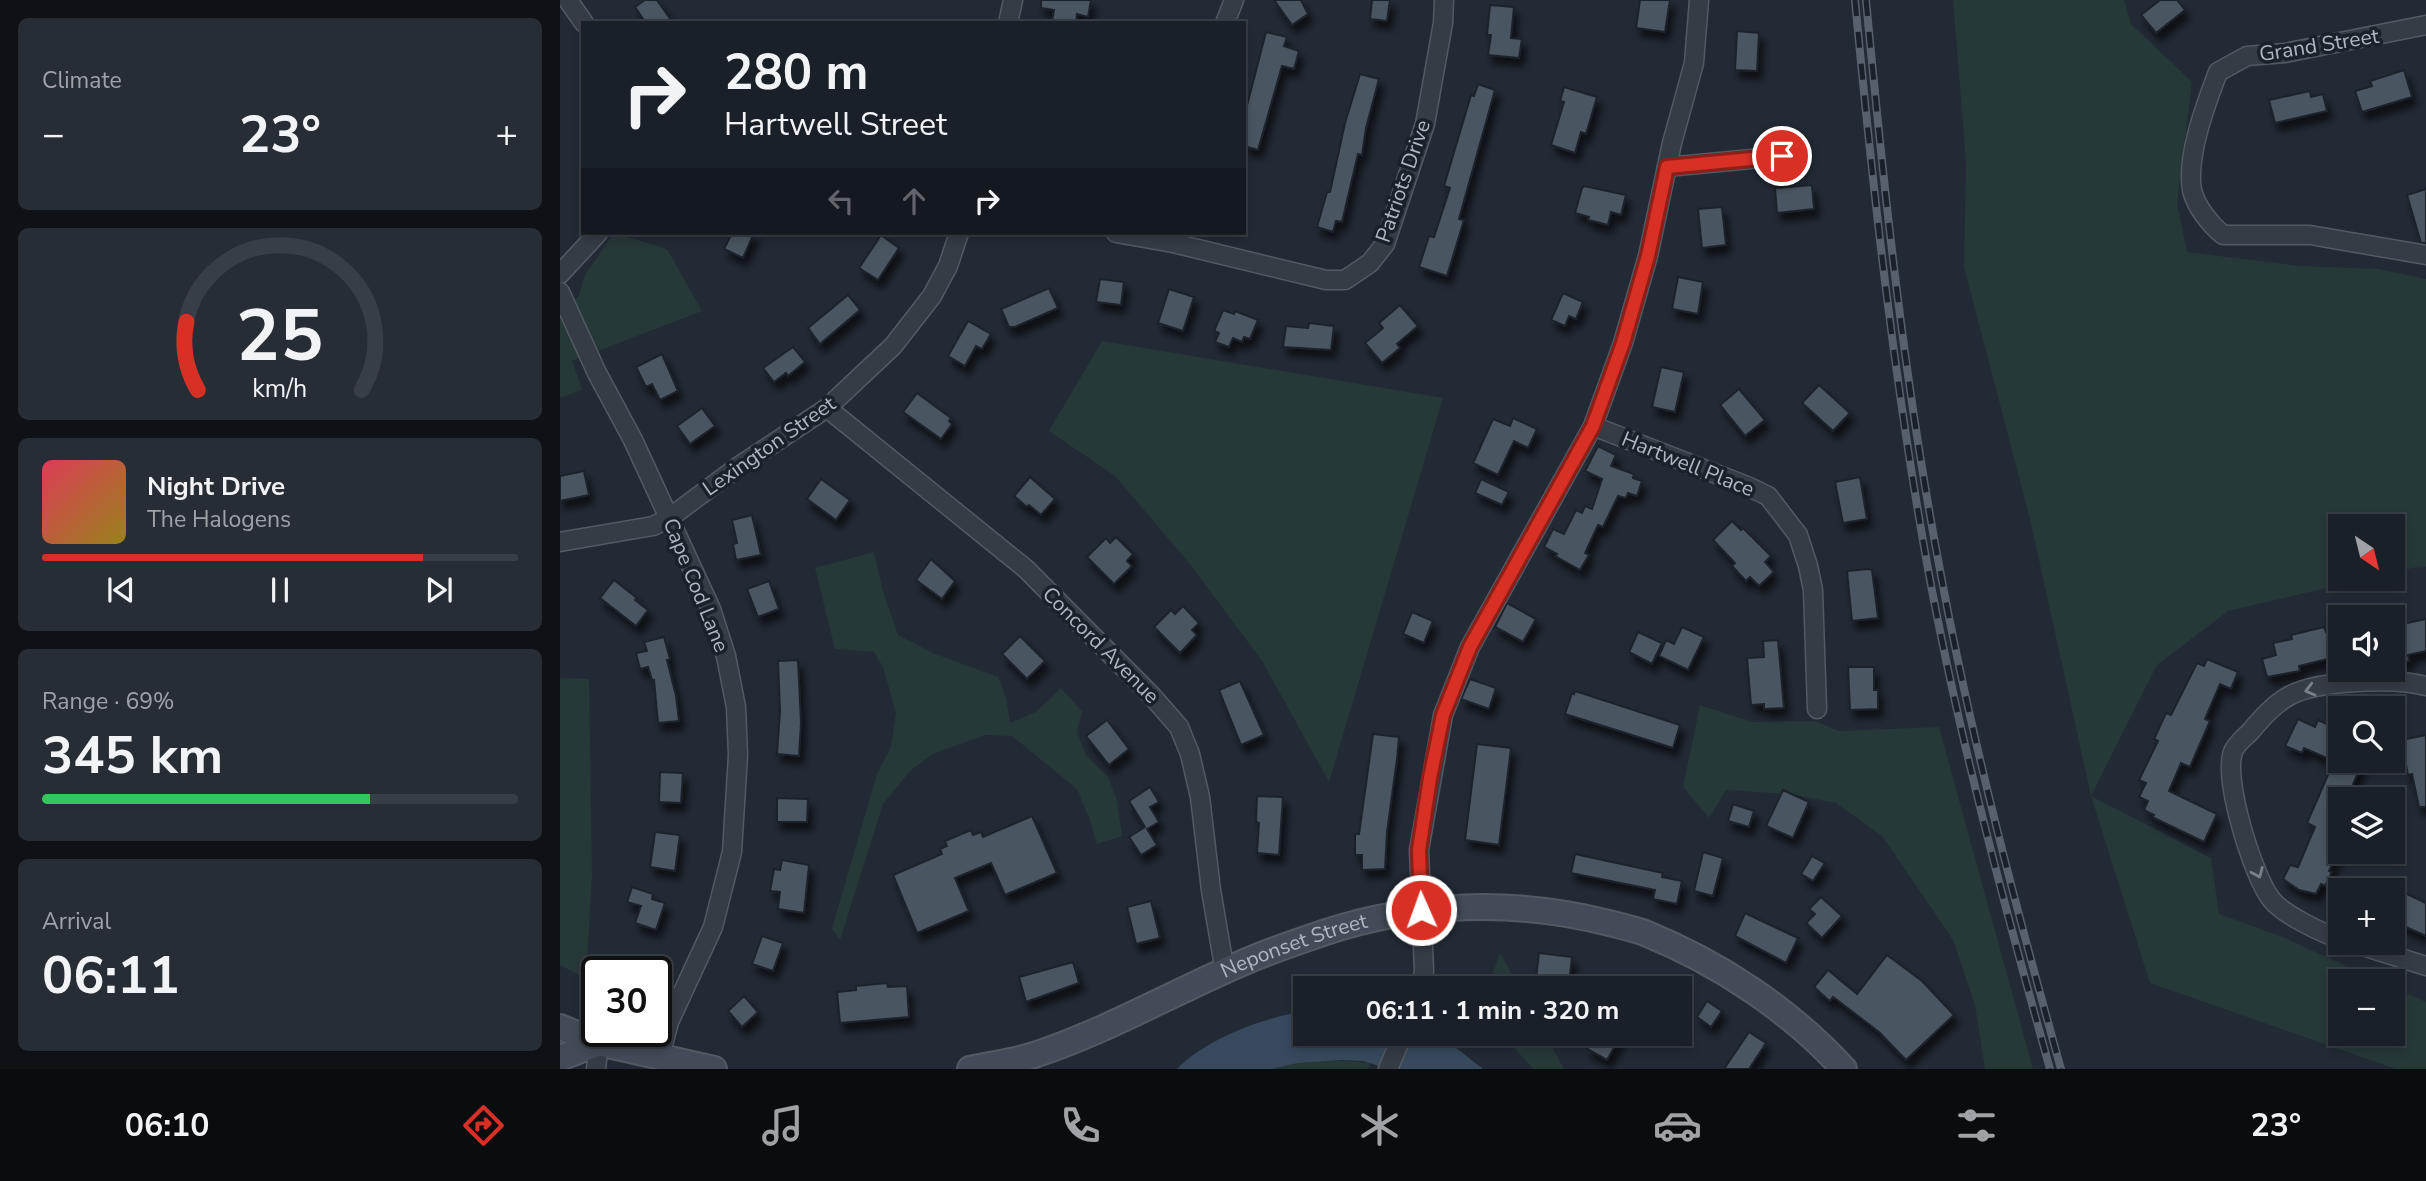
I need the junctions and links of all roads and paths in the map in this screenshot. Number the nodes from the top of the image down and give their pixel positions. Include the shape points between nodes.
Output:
1 (568, 0) edge
2 (1013, 0) edge
3 (1234, 0) edge
4 (1444, 0) edge
5 (1699, 0) edge
6 (583, 21) edge
7 (1008, 21) edge
8 (1226, 21) edge
9 (2426, 25) edge
10 (1782, 156) dead end
11 (1667, 167) junction
12 (596, 235) edge
13 (958, 235) edge
14 (1139, 235) edge
15 (1174, 238) edge
16 (2426, 256) edge
17 (560, 274) edge
18 (560, 292) edge
19 (827, 408) junction
20 (1593, 426) junction
21 (668, 519) junction
22 (560, 542) edge
23 (2426, 686) edge
24 (1817, 709) dead end
25 (1421, 910) junction
26 (2328, 933) edge
27 (2391, 955) edge
28 (2426, 966) edge
29 (1225, 972) junction
30 (1423, 976) edge
31 (560, 1027) edge
32 (581, 1036) edge
33 (1398, 1046) edge
34 (589, 1047) edge
35 (599, 1047) edge
36 (618, 1047) edge
37 (660, 1056) junction
38 (560, 1058) edge
39 (596, 1069) edge
40 (714, 1069) edge
41 (970, 1069) edge
42 (1388, 1069) edge
43 (1844, 1069) edge

1 - 6 street
2 - 7 street
3 - 8 street
4 - 15 street, Patriots Drive via 1424,124 1385,244 1370,263 1345,280 1326,280
5 - 11 street via 1693,63
9 - 16 street, Grand Street via 2285,53 2247,56 2218,72 2193,148 2192,191 2208,222 2223,234 2309,236
10 - 11 street
11 - 20 street via 1648,256
12 - 17 street
13 - 19 street, Lexington Street via 932,296 893,346
14 - 15 street, Patriots Drive
18 - 21 street, Cape Cod Lane
19 - 21 street, Lexington Street
19 - 29 street, Concord Avenue via 1026,569 1180,727 1200,797
20 - 24 street, Hartwell Place via 1768,496 1798,535 1808,566
20 - 25 street via 1470,647 1443,715 1419,850
21 - 22 street, Lexington Street via 653,526
21 - 37 street, Cape Cod Lane via 710,609 726,656 736,706 738,755 732,852 713,927 669,1022
23 -> 26 street via 2376,681 2327,685 2291,695 2270,710 2233,751 2230,780 2247,845 2265,889 2284,911
25 - 29 main road, Neponset Street via 1326,932
25 - 30 street
25 - 43 main road, Neponset Street via 1539,909 1644,933 1718,969 1764,998
27 - 28 street
29 - 41 main road, Neponset Street via 1095,1032 1034,1055
31 - 32 main road
33 - 42 street
34 - 38 main road
35 - 39 street
36 - 37 main road
37 - 40 main road

